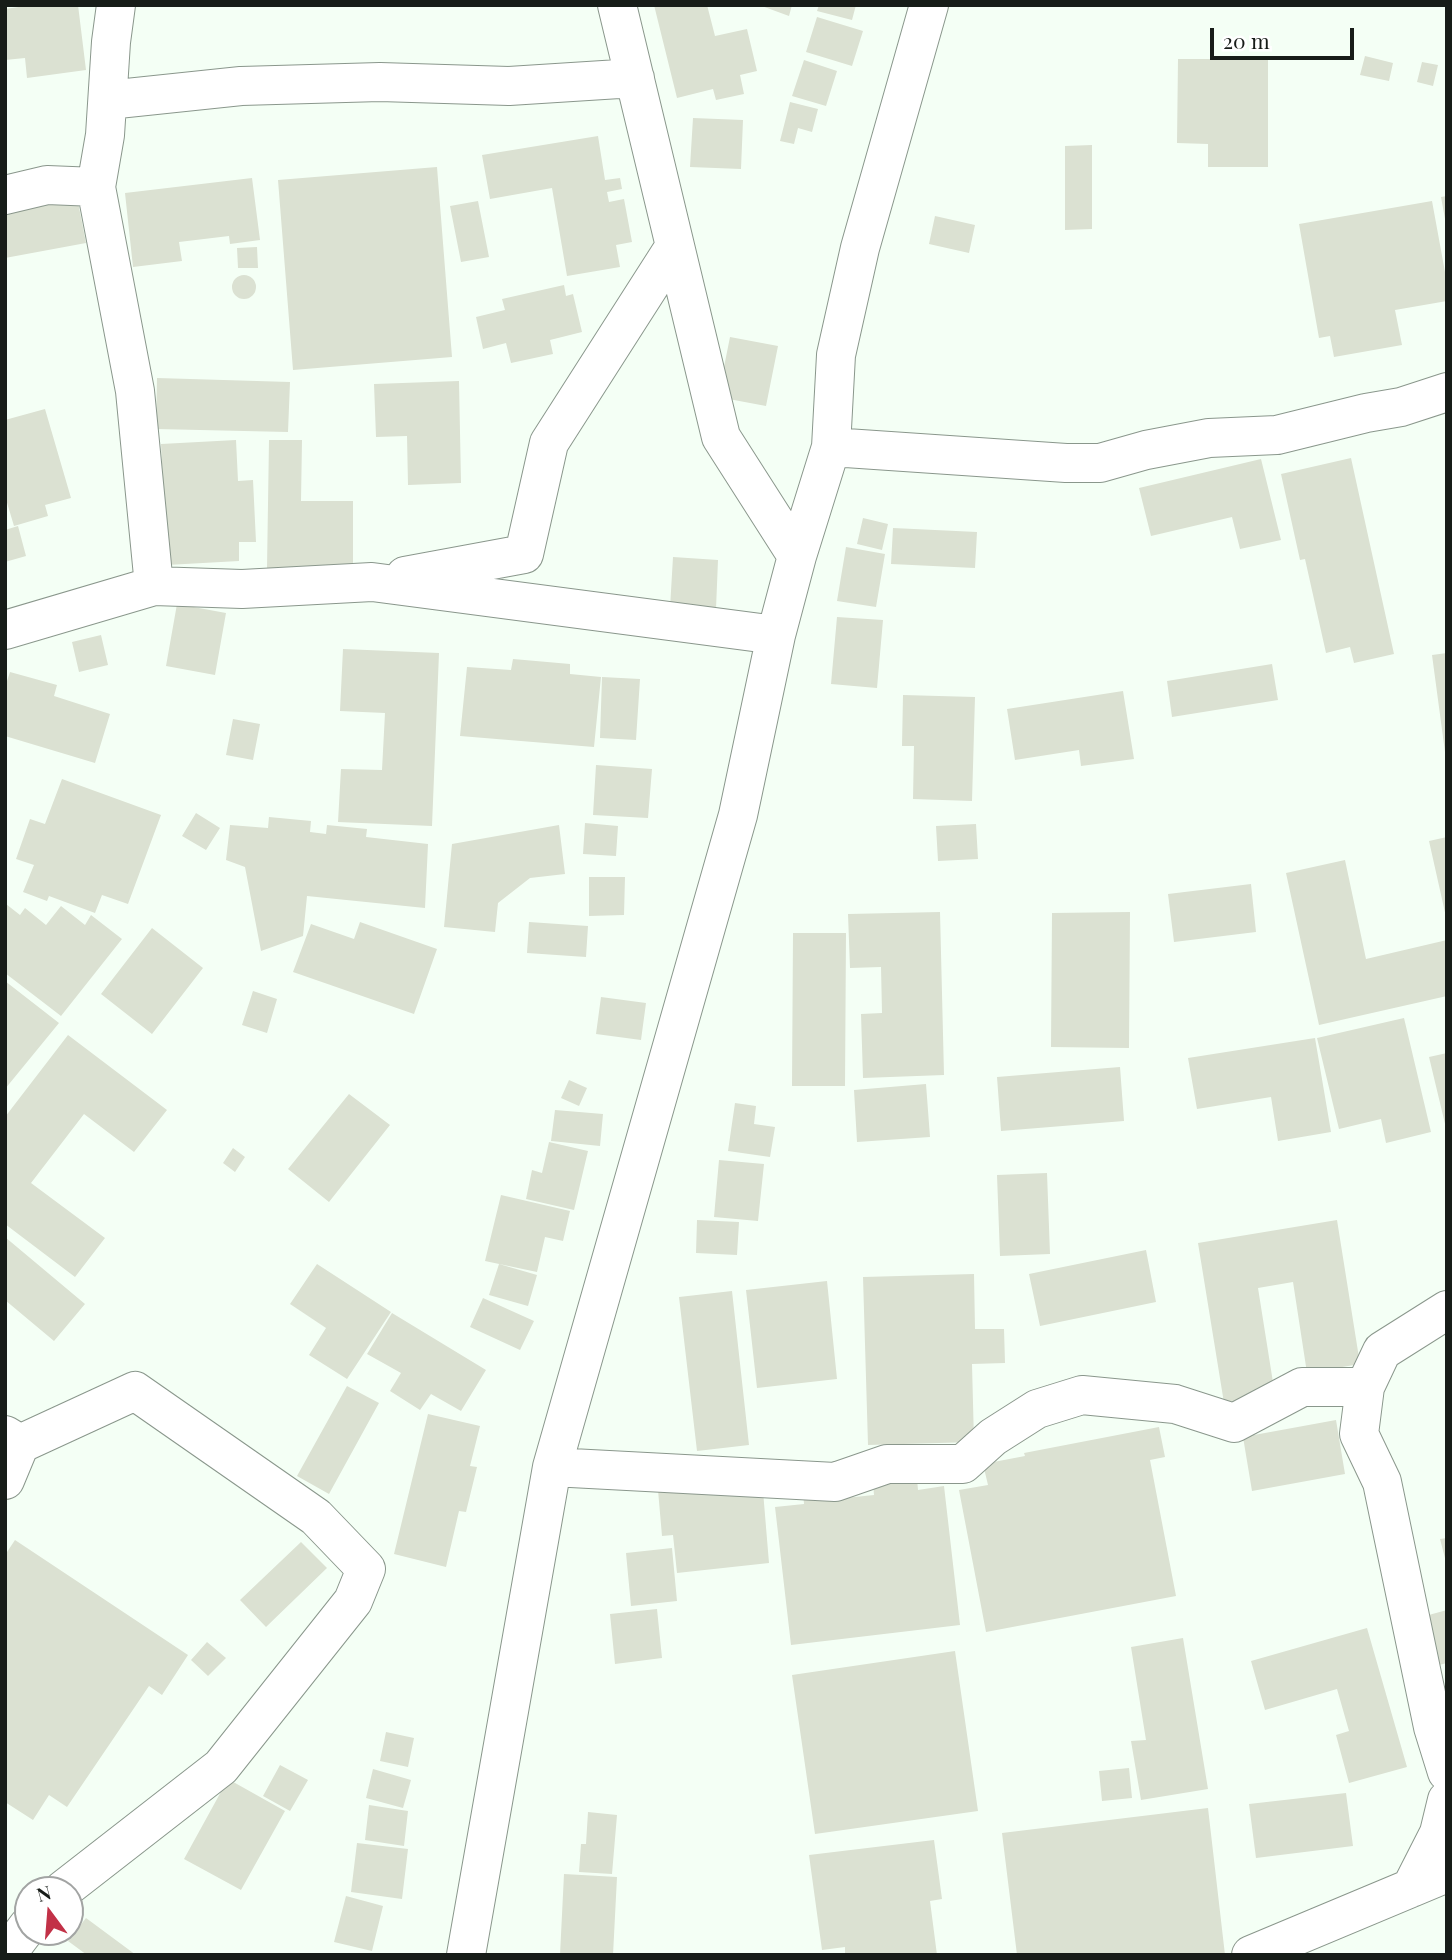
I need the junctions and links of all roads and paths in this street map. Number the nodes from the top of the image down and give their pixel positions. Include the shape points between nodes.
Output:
1 (116, 5) edge
2 (617, 5) edge
3 (929, 5) edge
4 (635, 78) junction
5 (108, 100) junction
6 (96, 187) junction
7 (5, 195) edge
8 (675, 246) junction
9 (1447, 392) edge
10 (831, 447) junction
11 (797, 555) junction
12 (372, 582) junction
13 (154, 586) junction
14 (5, 630) edge
15 (776, 635) junction
16 (1447, 1310) edge
17 (1365, 1387) junction
18 (12, 1440) edge
19 (552, 1467) junction
20 (5, 1480) edge
21 (1447, 1772) edge
22 (1447, 1800) edge
23 (1447, 1873) edge
24 (81, 1876) edge
25 (1411, 1888) junction
26 (466, 1955) edge
27 (1251, 1955) edge

1 - 5 street
2 - 4 street
3 - 10 street via 860,247 836,355
4 - 5 street via 509,86 380,82 241,86
4 - 8 street
5 - 6 street
6 - 7 street via 47,185
6 - 13 street via 135,391
8 - 11 street via 721,437
8 - 12 street via 549,443 524,554
9 - 10 street via 1277,435 1209,438 1100,463
10 - 11 street
11 - 15 street
12 - 13 street via 242,589
12 - 15 street
13 - 14 street
15 - 19 street via 738,814
16 - 17 street via 1382,1351
17 - 19 street via 1302,1387 1234,1423 1175,1404 1082,1395 1037,1409 962,1464 887,1464 835,1482
17 - 21 street via 1359,1434 1382,1482 1433,1727
18 - 20 street
18 - 24 street via 135,1391 316,1517 366,1569 353,1601 221,1767
19 - 26 street
22 - 25 street via 1439,1833
23 - 25 street
25 - 27 street

